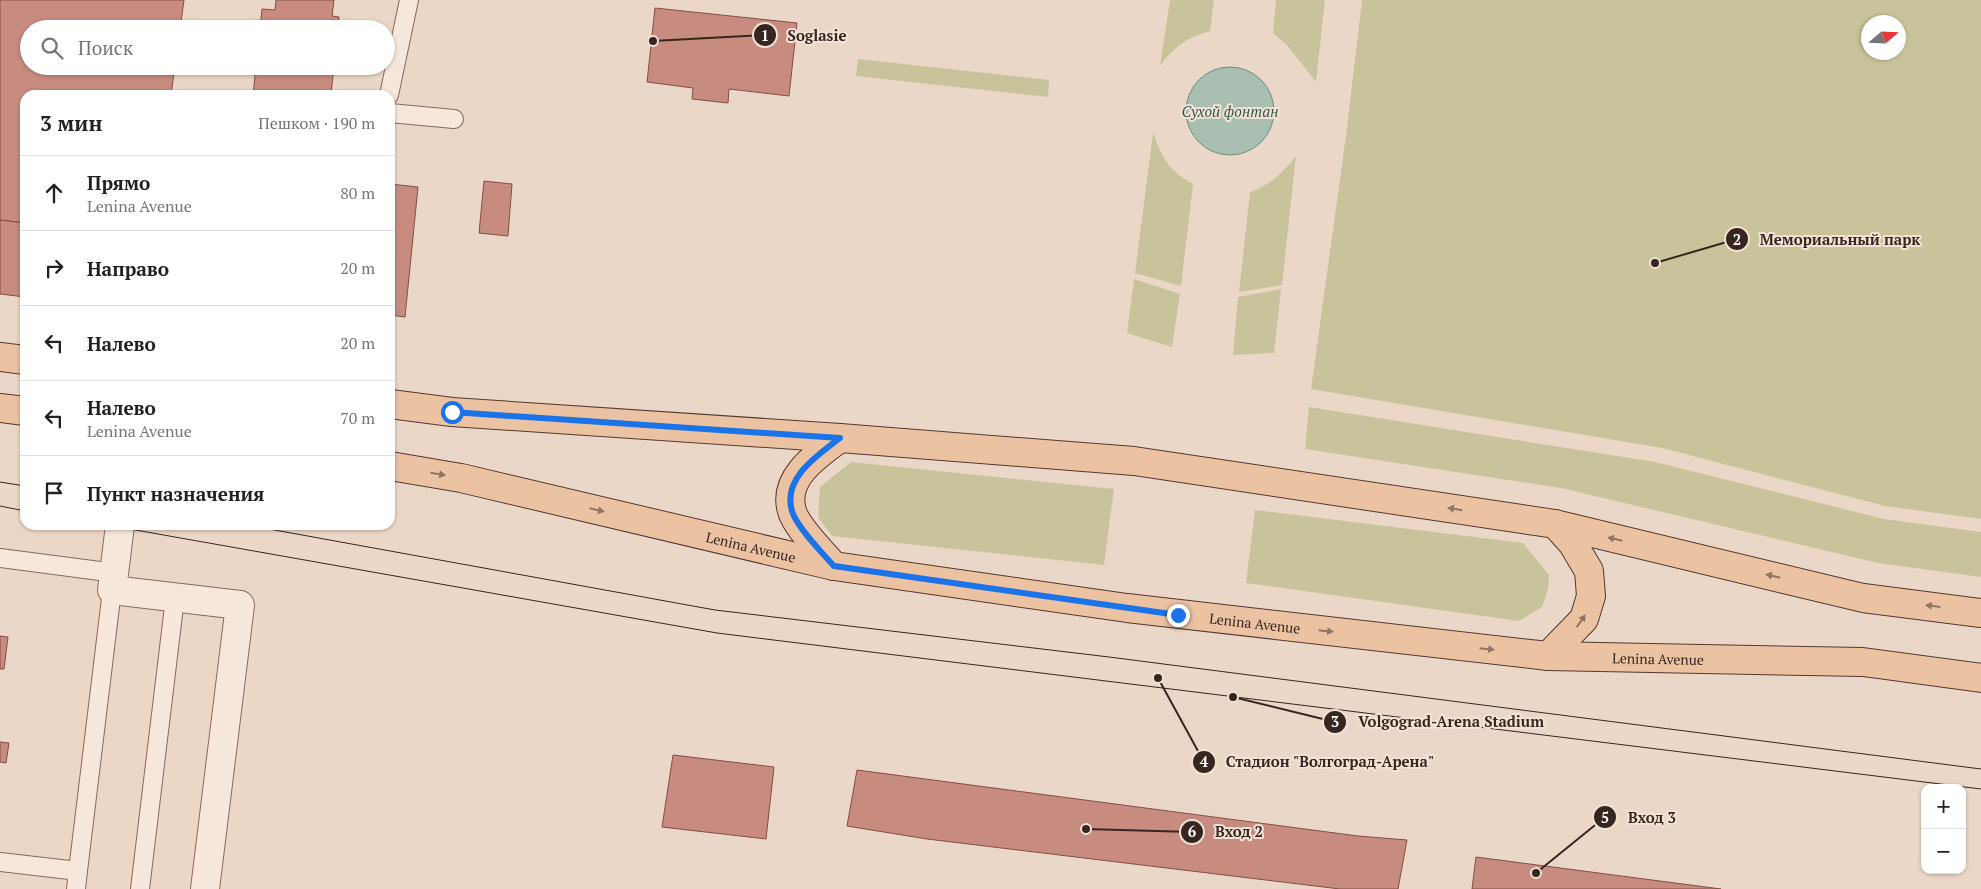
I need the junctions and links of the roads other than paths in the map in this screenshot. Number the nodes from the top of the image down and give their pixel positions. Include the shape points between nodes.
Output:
1 (409, 0) edge
2 (395, 66) edge
3 (393, 75) edge
4 (390, 90) edge
5 (395, 113) edge
6 (454, 119) dead end
7 (0, 357) edge
8 (20, 359) edge
9 (395, 405) edge
10 (0, 408) edge
11 (20, 410) edge
12 (840, 438) junction
13 (395, 467) edge
14 (1555, 524) junction
15 (119, 530) edge
16 (0, 558) edge
17 (834, 566) junction
18 (113, 581) junction
19 (175, 598) junction
20 (1981, 612) edge
21 (1548, 656) junction
22 (1981, 678) edge
23 (0, 862) edge
24 (78, 871) junction
25 (76, 889) edge
26 (140, 889) edge
27 (205, 889) edge

1 - 2 lane
3 - 4 lane
5 - 6 lane
7 - 8 main road
9 - 12 main road via 452,412
10 - 11 main road
14 -> 12 main road via 1134,461
12 - 17 main road via 802,470 791,491 792,511 807,536
13 -> 17 main road, Lenina Avenue via 461,478
20 -> 14 main road via 1863,598
21 -> 14 main road via 1584,619 1591,596 1589,571 1573,544
15 - 18 street
16 - 18 lane
17 -> 21 main road, Lenina Avenue via 1135,610
18 - 19 street
18 - 24 lane
19 - 26 lane
19 - 27 street via 240,605
21 - 22 main road, Lenina Avenue via 1863,662
23 - 24 lane
24 - 25 lane

